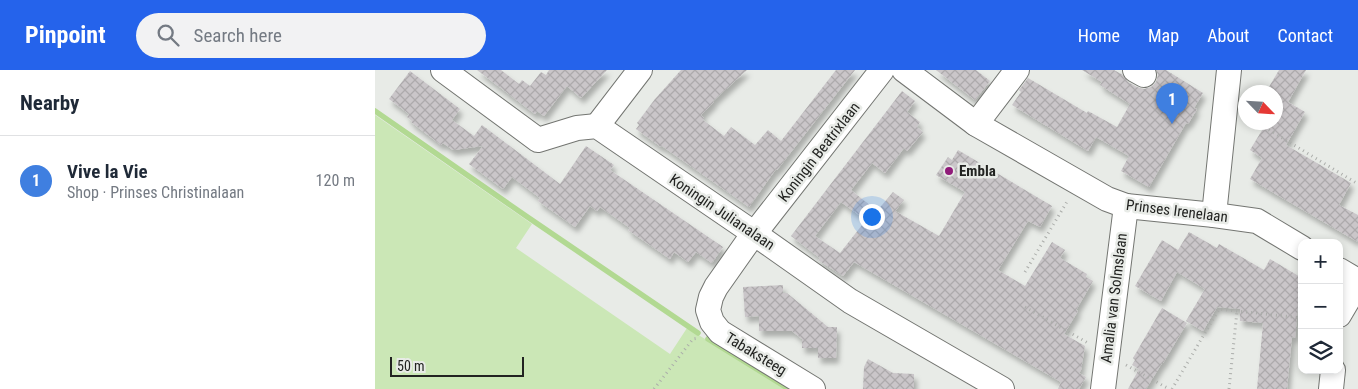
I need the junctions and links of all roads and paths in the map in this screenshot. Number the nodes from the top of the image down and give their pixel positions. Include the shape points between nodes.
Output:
1 (443, 70) edge
2 (640, 70) edge
3 (882, 70) edge
4 (905, 70) edge
5 (1017, 70) edge
6 (1229, 70) edge
7 (976, 124) junction
8 (597, 126) junction
9 (1269, 130) edge
10 (1079, 182) junction
11 (1358, 184) edge
12 (1126, 206) junction
13 (1214, 215) junction
14 (755, 234) junction
15 (1298, 246) edge
16 (1025, 272) dead end
17 (1343, 273) edge
18 (1358, 282) edge
19 (1343, 308) edge
20 (1237, 311) junction
21 (1298, 318) edge
22 (712, 322) junction
23 (1333, 374) edge
24 (654, 389) edge
25 (813, 389) edge
26 (1002, 389) edge
27 (1103, 389) edge
28 (1172, 389) edge
29 (1229, 389) edge
30 (1331, 389) edge

1 - 8 street via 539,140 577,128
2 - 8 street
3 - 14 street, Koningin Beatrixlaan
4 - 7 street, Prinses Irenelaan
5 - 7 street
6 - 13 street
7 - 10 street, Prinses Irenelaan
8 - 14 street, Koningin Julianalaan
9 - 11 path
10 - 12 street, Prinses Irenelaan
10 - 16 path
12 - 13 street, Prinses Irenelaan
12 - 27 street, Amalia van Solmslaan
13 - 15 street, Prinses Irenelaan via 1257,221
14 - 22 street, Tabaksteeg via 709,301
14 - 26 street, Koningin Julianalaan via 850,301
17 - 18 street
18 - 19 street
20 - 21 path
20 - 28 path via 1219,309
20 - 29 path
22 - 24 path via 702,337 693,339
22 - 25 street, Tabaksteeg via 722,334
23 - 30 street

